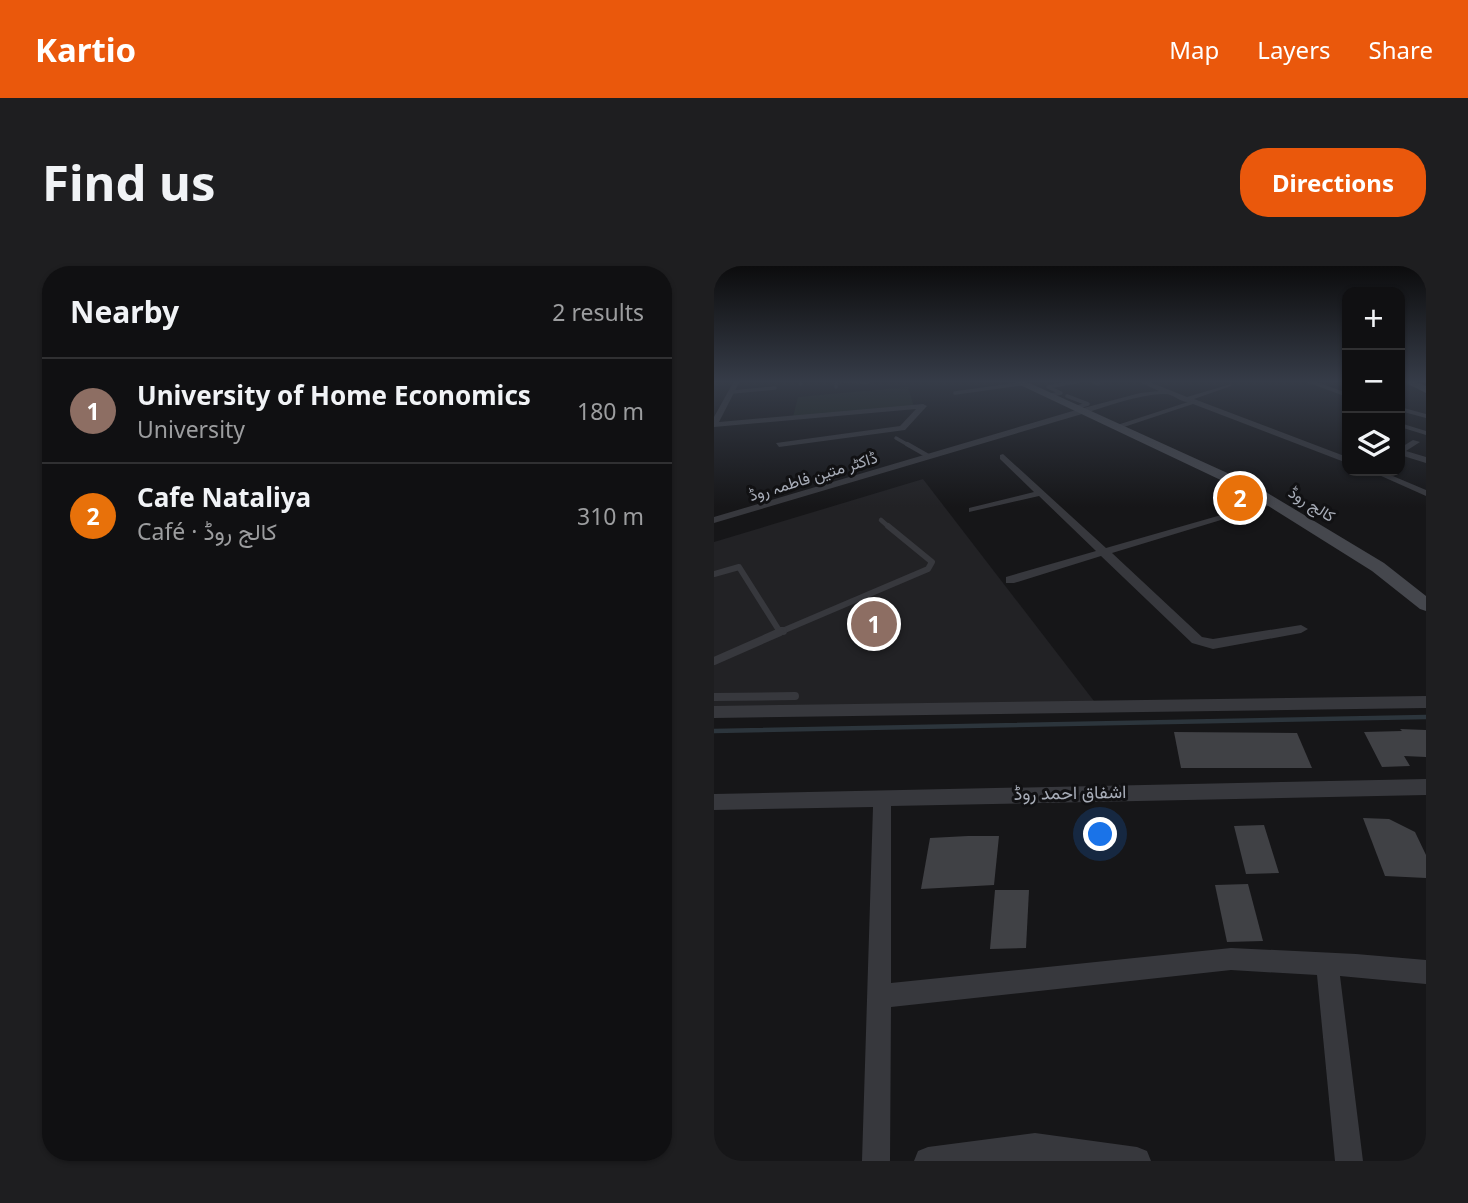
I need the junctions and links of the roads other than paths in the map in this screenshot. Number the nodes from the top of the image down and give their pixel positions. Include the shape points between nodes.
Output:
1 (782, 423) edge
2 (907, 423) edge
3 (1039, 423) edge
4 (1111, 423) edge
5 (1124, 423) edge
6 (1246, 423) edge
7 (1118, 426) junction
8 (1405, 427) edge
9 (1426, 433) edge
10 (897, 438) dead end
11 (1416, 442) dead end
12 (779, 444) junction
13 (1405, 448) edge
14 (1405, 453) edge
15 (775, 456) dead end
16 (928, 456) junction
17 (1003, 457) dead end
18 (1342, 458) edge
19 (1426, 460) edge
20 (1386, 476) edge
21 (1426, 482) edge
22 (1421, 490) edge
23 (1041, 494) junction
24 (1274, 501) junction
25 (973, 510) dead end
26 (714, 520) edge
27 (881, 520) dead end
28 (1102, 552) junction
29 (714, 574) edge
30 (1010, 580) dead end
31 (1426, 594) edge
32 (1426, 605) edge
33 (1301, 629) dead end
34 (780, 632) junction
35 (714, 661) edge
36 (795, 696) dead end
37 (714, 697) edge
38 (1426, 702) edge
39 (714, 712) edge
40 (1426, 787) edge
41 (882, 798) junction
42 (714, 802) edge
43 (1327, 964) junction
44 (1426, 972) edge
45 (880, 996) junction
46 (876, 1161) edge
47 (928, 1161) edge
48 (1137, 1161) edge
49 (1349, 1161) edge

1 - 12 street
2 - 12 street via 902,428
3 - 16 street, ڈاکٹر متین فاطمہ روڈ
4 - 7 main road, کالج روڈ
5 - 7 street
6 - 18 street
7 - 24 main road, کالج روڈ
7 - 31 main road, کالج روڈ via 1283,499 1371,553
8 - 9 street
10 - 16 lane
11 - 13 street
12 - 15 street
14 - 19 street
16 - 26 street, ڈاکٹر متین فاطمہ روڈ
17 - 23 street
20 - 22 street
21 - 22 street
23 - 25 street
23 - 28 street
24 - 28 street
24 - 32 main road, کالج روڈ via 1377,567
27 - 34 lane via 932,562 928,569
28 - 30 street
28 - 33 street via 1205,644
29 - 34 lane via 738,566
34 - 35 lane
36 - 37 lane
38 - 39 street
40 - 41 street, اشفاق احمد روڈ
41 - 42 street, اشفاق احمد روڈ
41 - 45 street
43 - 44 street
43 - 45 street via 1231,959
43 - 49 street
45 - 46 street
47 - 48 street via 1035,1147

